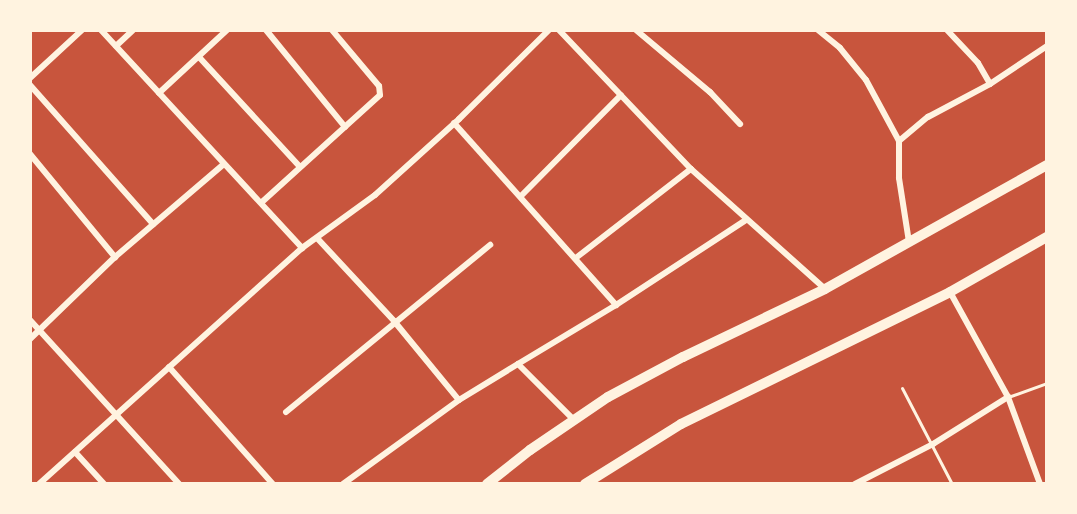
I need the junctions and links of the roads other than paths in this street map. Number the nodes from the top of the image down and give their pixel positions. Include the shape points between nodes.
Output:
1 (82, 30) edge
2 (101, 30) edge
3 (133, 30) edge
4 (228, 30) edge
5 (266, 30) edge
6 (332, 30) edge
7 (549, 30) edge
8 (559, 30) edge
9 (636, 30) edge
10 (818, 30) edge
11 (947, 30) edge
12 (116, 46) junction
13 (1047, 46) edge
14 (199, 57) junction
15 (30, 78) edge
16 (990, 84) junction
17 (30, 85) edge
18 (159, 93) junction
19 (621, 95) junction
20 (454, 123) junction
21 (740, 124) dead end
22 (345, 127) junction
23 (899, 141) junction
24 (30, 154) edge
25 (224, 164) junction
26 (1047, 165) edge
27 (300, 167) junction
28 (691, 169) junction
29 (521, 196) junction
30 (262, 202) junction
31 (746, 220) junction
32 (153, 224) junction
33 (1047, 237) edge
34 (317, 238) junction
35 (909, 242) junction
36 (490, 245) dead end
37 (302, 248) junction
38 (115, 257) junction
39 (577, 257) junction
40 (825, 289) junction
41 (950, 292) junction
42 (616, 304) junction
43 (30, 320) edge
44 (394, 321) junction
45 (39, 331) junction
46 (30, 339) edge
47 (518, 364) junction
48 (169, 367) junction
49 (1047, 383) edge
50 (902, 388) dead end
51 (1008, 397) junction
52 (459, 399) junction
53 (286, 412) dead end
54 (117, 416) junction
55 (574, 420) junction
56 (933, 444) junction
57 (75, 452) junction
58 (599, 473) junction
59 (39, 484) edge
60 (104, 484) edge
61 (179, 484) edge
62 (273, 484) edge
63 (343, 484) edge
64 (487, 484) edge
65 (585, 484) edge
66 (594, 484) edge
67 (855, 484) edge
68 (952, 484) edge
69 (1040, 484) edge

1 - 15 street
2 - 12 street
3 - 12 street
4 - 14 street
5 - 22 street
6 - 22 street via 381,90
7 - 20 street
8 - 19 street
9 - 21 street via 710,92
10 - 23 street via 840,48 866,80
11 - 16 street via 978,63
12 - 18 street
13 - 16 street
14 - 18 street
14 - 27 street
16 - 23 street via 928,117
17 - 32 street
18 - 25 street
19 - 28 street
19 - 29 street
20 - 29 street
20 - 34 street via 375,195
22 - 27 street
23 - 35 street via 899,178
24 - 38 street
25 - 30 street
25 - 32 street
26 - 35 main road
27 - 30 street
28 - 31 street
28 - 39 street
29 - 39 street
30 - 37 street
31 - 40 street
31 - 42 street
32 - 38 street
33 - 41 main road
34 - 37 street
34 - 44 street
35 - 40 main road
36 - 44 street
37 - 48 street
38 - 45 street
39 - 42 street
40 - 55 main road via 683,357
41 - 51 street
41 - 58 main road via 681,424
42 - 47 street
43 - 45 street
44 - 52 street
44 - 53 street
45 - 46 street
45 - 54 street
47 - 52 street
47 - 55 street
48 - 54 street
48 - 62 street
49 - 51 lane
50 - 56 lane
51 - 56 street
51 - 69 street
52 - 63 street
54 - 57 street
54 - 61 street
55 - 64 main road
56 - 67 street
56 - 68 lane
57 - 59 street
57 - 60 street
58 - 65 main road
58 - 66 street

